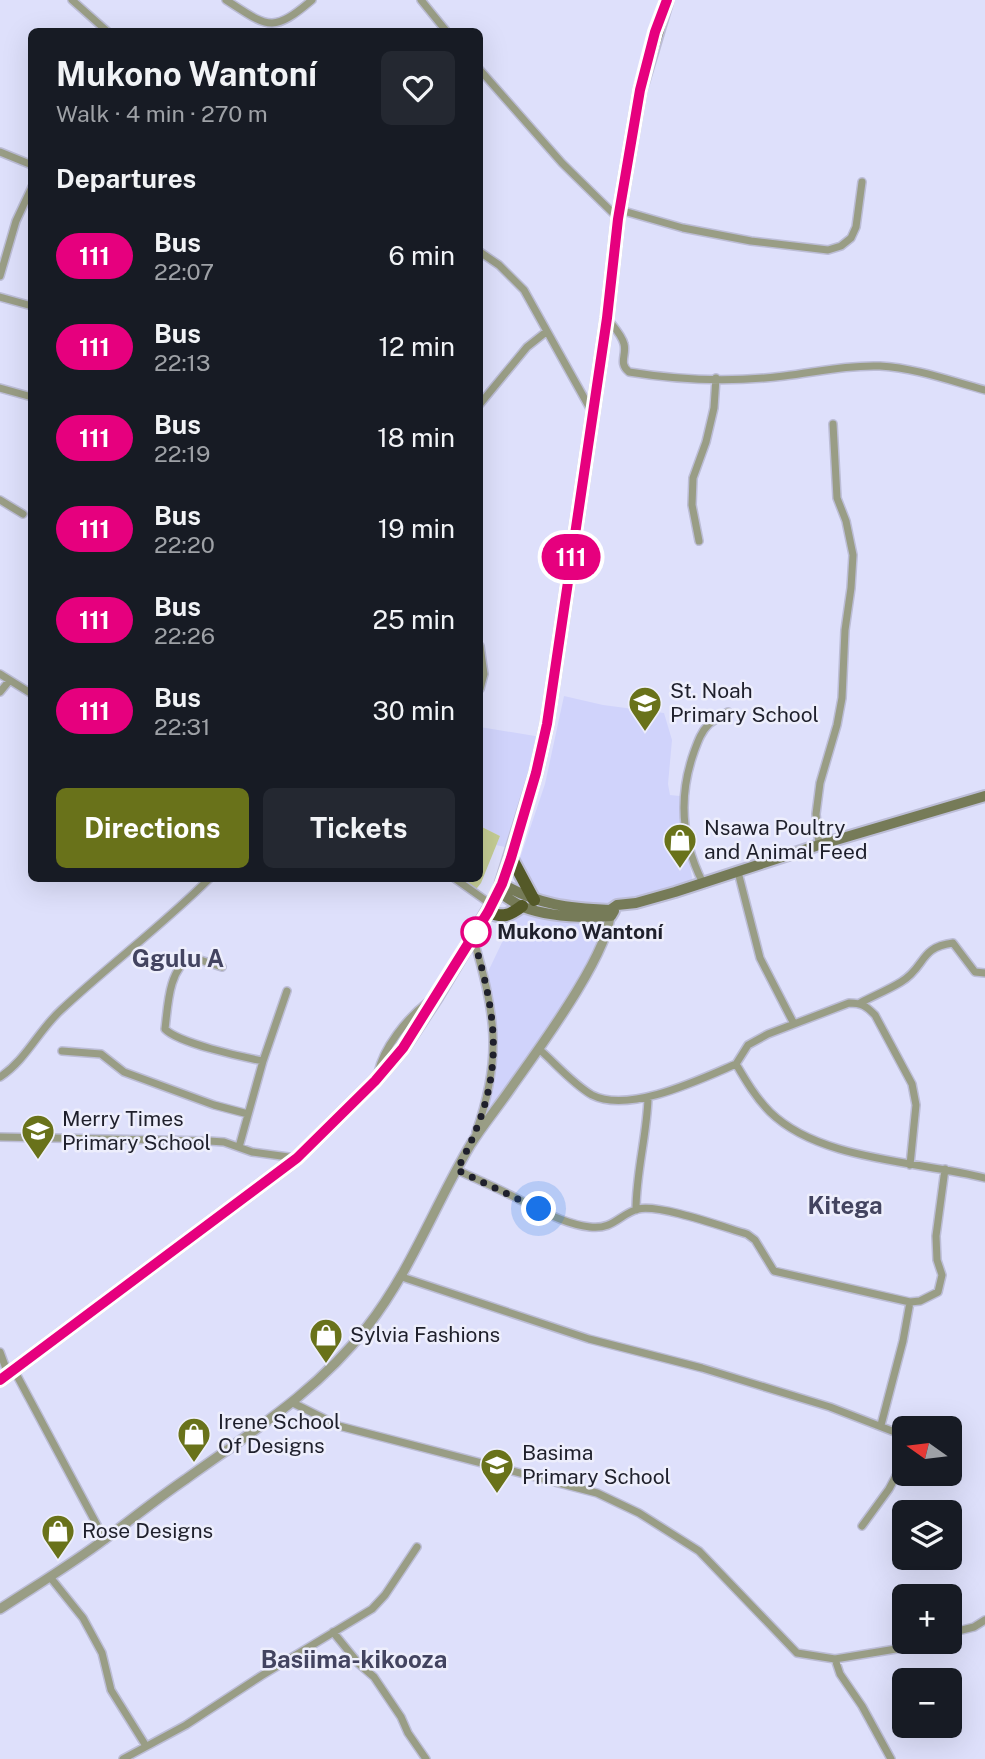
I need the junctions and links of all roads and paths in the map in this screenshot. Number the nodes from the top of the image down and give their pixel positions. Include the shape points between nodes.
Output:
1 (72, 0) edge
2 (226, 0) edge
3 (312, 0) edge
4 (421, 0) edge
5 (667, 0) edge
6 (104, 28) edge
7 (444, 28) edge
8 (483, 73) edge
9 (0, 152) edge
10 (28, 163) edge
11 (862, 182) dead end
12 (28, 196) edge
13 (619, 215) junction
14 (483, 254) edge
15 (0, 276) edge
16 (0, 297) edge
17 (28, 305) edge
18 (607, 318) junction
19 (546, 331) junction
20 (716, 378) junction
21 (0, 387) edge
22 (984, 389) edge
23 (28, 396) edge
24 (483, 400) edge
25 (592, 413) junction
26 (833, 424) dead end
27 (0, 500) edge
28 (23, 514) dead end
29 (699, 541) dead end
30 (0, 674) edge
31 (9, 681) junction
32 (0, 692) edge
33 (28, 692) edge
34 (728, 712) dead end
35 (985, 796) edge
36 (819, 845) junction
37 (511, 858) junction
38 (738, 872) junction
39 (206, 882) edge
40 (459, 882) edge
41 (704, 883) junction
42 (500, 888) junction
43 (534, 900) junction
44 (522, 906) junction
45 (490, 909) junction
46 (613, 910) junction
47 (473, 937) junction
48 (222, 967) dead end
49 (985, 974) edge
50 (287, 990) dead end
51 (860, 1003) junction
52 (794, 1024) junction
53 (539, 1049) junction
54 (62, 1051) dead end
55 (262, 1061) junction
56 (736, 1063) junction
57 (0, 1077) edge
58 (648, 1098) junction
59 (248, 1114) junction
60 (0, 1137) edge
61 (472, 1143) junction
62 (239, 1147) junction
63 (297, 1158) junction
64 (910, 1165) junction
65 (945, 1169) junction
66 (457, 1170) junction
67 (985, 1178) edge
68 (636, 1210) junction
69 (402, 1277) junction
70 (910, 1302) junction
71 (0, 1352) edge
72 (7, 1375) edge
73 (293, 1402) junction
74 (881, 1425) junction
75 (892, 1430) edge
76 (892, 1483) edge
77 (862, 1525) dead end
78 (105, 1540) junction
79 (417, 1547) dead end
80 (50, 1577) junction
81 (0, 1609) edge
82 (985, 1620) edge
83 (962, 1630) edge
84 (332, 1632) junction
85 (892, 1650) edge
86 (835, 1659) junction
87 (146, 1746) junction
88 (123, 1759) edge
89 (426, 1759) edge
90 (891, 1759) edge

1 - 6 street
2 - 3 street via 251,16 279,24
4 - 7 street
5 - 13 highway via 640,90
8 - 13 street via 562,163
9 - 10 street
11 - 13 street via 851,238 828,250 751,241
12 - 15 street
13 - 18 highway
14 - 19 street via 524,290
16 - 17 street
18 - 20 street via 624,341 622,361 629,372
18 - 25 highway
19 - 24 street
19 - 25 street
20 - 22 street via 783,377 884,366
20 - 29 street via 714,408 693,478 692,505
21 - 23 street
25 - 37 highway via 547,724
26 - 36 street via 837,498 853,555 852,588 842,698 816,814
27 - 28 street
30 - 31 street
31 - 32 street
31 - 33 street
34 - 41 street via 701,734 685,784 682,806 687,840
35 - 36 main road
36 - 38 main road
37 - 42 highway
37 - 43 highway
38 - 41 main road
38 - 52 street via 760,958
39 - 57 street via 57,1014 19,1062
40 - 45 street
41 - 46 main road
42 - 43 main road
42 - 44 main road
42 - 45 highway
43 - 46 main road via 567,908
44 - 45 highway via 502,917
44 - 46 main road via 573,916
45 - 47 highway
46 - 53 street via 583,981
47 - 61 street via 488,989 494,1048 490,1086
47 - 63 highway via 403,1048
48 - 55 street via 191,957 186,960 171,990 165,1029 193,1042
49 - 51 street via 975,972 953,943 939,945 901,982
50 - 55 street
51 - 52 street
51 - 64 street via 875,1015 912,1084 916,1105
52 - 56 street via 748,1045
53 - 58 street via 593,1095
53 - 61 street
54 - 59 street via 101,1054 124,1072
55 - 59 street
56 - 58 street
56 - 64 street via 752,1091 792,1130 819,1143
58 - 68 street
59 - 62 street
60 - 62 street via 209,1140
61 - 66 street
62 - 63 street
63 - 72 highway
64 - 65 street
65 - 67 street
65 - 70 street via 936,1237 942,1275 937,1292
66 - 68 street via 564,1222 586,1227 611,1225
66 - 69 street
68 - 70 street via 671,1213 747,1234 774,1271
69 - 73 street via 330,1370
69 - 74 street via 590,1339 702,1368
70 - 74 street
71 - 72 street
72 - 78 street
73 - 78 street
73 - 86 street via 339,1426 597,1493 633,1509 705,1556 797,1653
74 - 75 street
76 - 77 street
78 - 80 street
79 - 84 street via 372,1609
80 - 81 street
80 - 87 street via 83,1618 102,1653 111,1690
82 - 83 street
84 - 87 street
84 - 89 street via 374,1677
85 - 86 street
86 - 90 street
87 - 88 street

